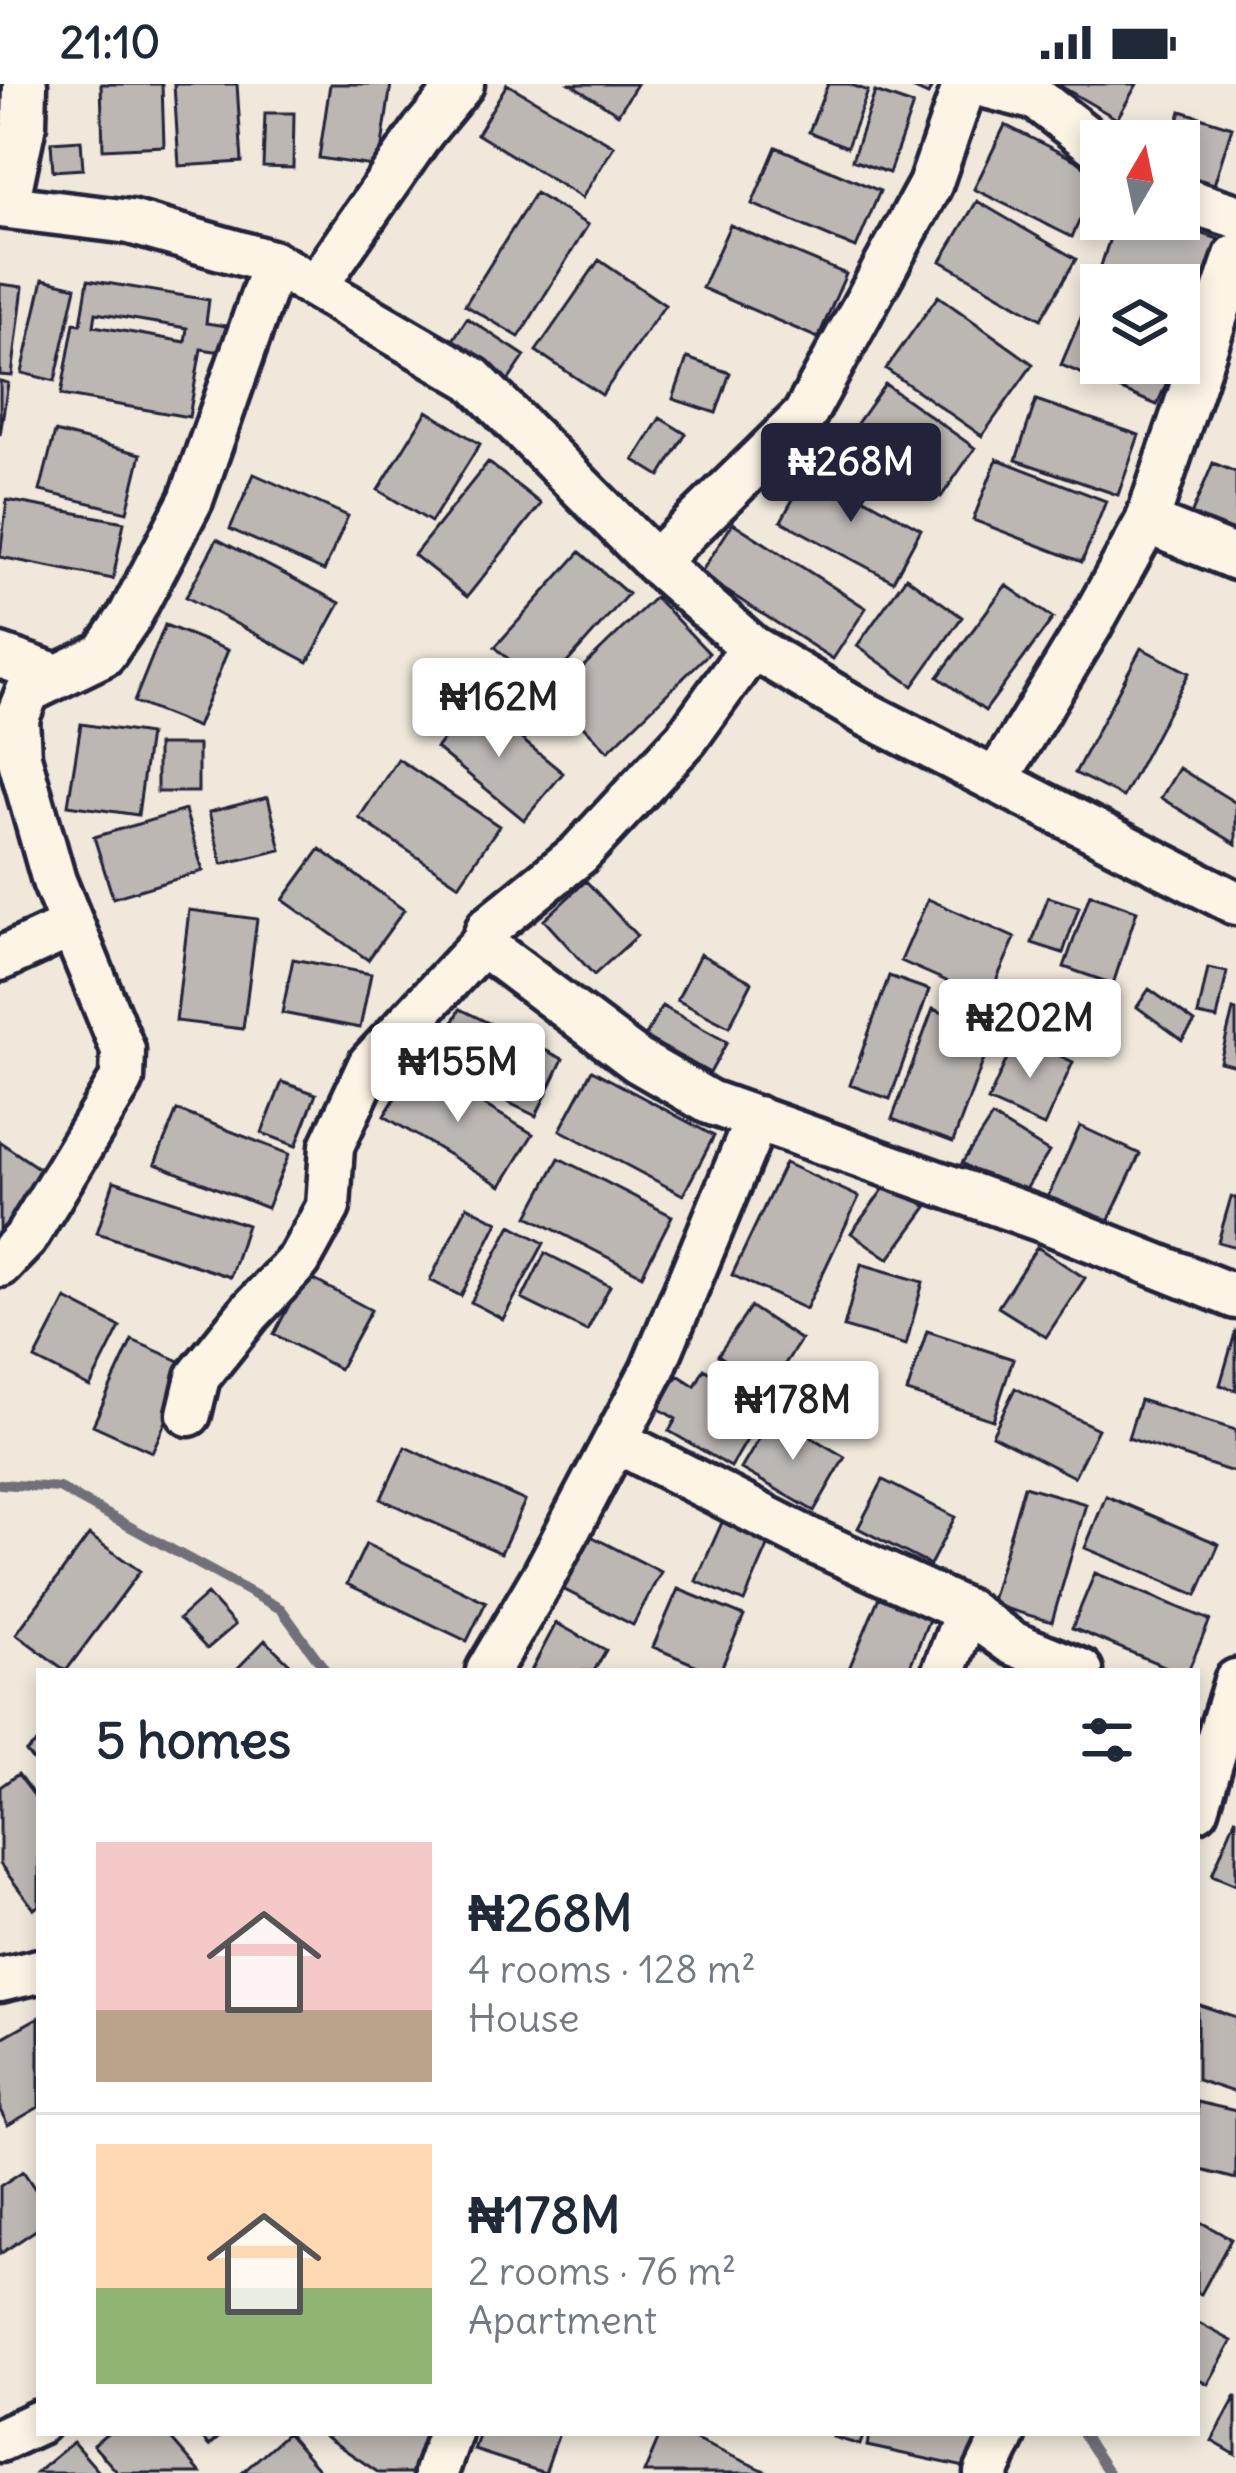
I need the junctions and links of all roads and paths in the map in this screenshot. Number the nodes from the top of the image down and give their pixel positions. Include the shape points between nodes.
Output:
1 (26, 84) edge
2 (461, 84) edge
3 (964, 84) edge
4 (977, 84) edge
5 (1080, 133) edge
6 (3, 205) edge
7 (1200, 205) edge
8 (1236, 216) edge
9 (1236, 256) edge
10 (274, 263) junction
11 (315, 287) junction
12 (1147, 522) junction
13 (1236, 558) edge
14 (655, 562) junction
15 (752, 647) junction
16 (0, 656) edge
17 (56, 675) junction
18 (996, 780) junction
19 (1236, 903) edge
20 (72, 926) junction
21 (482, 944) junction
22 (0, 959) edge
23 (757, 1118) junction
24 (0, 1265) edge
25 (1236, 1297) edge
26 (189, 1414) dead end
27 (616, 1441) junction
28 (967, 1611) junction
29 (490, 1668) edge
30 (945, 1668) edge
31 (1074, 1668) edge
32 (1236, 1681) edge
33 (1210, 1723) edge
34 (1200, 1789) edge
35 (36, 1973) edge
36 (0, 1980) edge
37 (36, 2423) edge
38 (449, 2436) edge
39 (1004, 2436) edge
40 (0, 2440) edge
41 (436, 2473) edge
42 (986, 2473) edge

1 - 6 street
2 - 11 street
3 - 14 street via 930,185 804,416
4 - 5 street via 1037,99
6 - 10 street via 130,221
7 - 8 street
9 - 12 street
10 - 11 street
10 - 17 street via 191,500 130,616 104,654
11 - 14 street via 473,379
12 - 13 street
12 - 18 street
14 - 15 street
15 - 18 street
15 - 21 street via 686,740 579,854 488,928
16 - 17 street
17 - 20 street via 28,691 17,718 19,757
18 - 19 street
20 - 22 street
20 - 24 street via 123,1050 122,1079 25,1239
21 - 23 street via 638,1060 709,1102
21 - 26 street via 370,1064 332,1146 328,1208 299,1260 198,1377
23 - 25 street
23 - 27 street
27 - 28 street
27 - 29 street
28 - 30 street
28 - 31 street via 1012,1643
32 - 33 street
33 - 34 street
35 - 36 street
37 - 40 street
38 - 41 street
39 - 42 street

